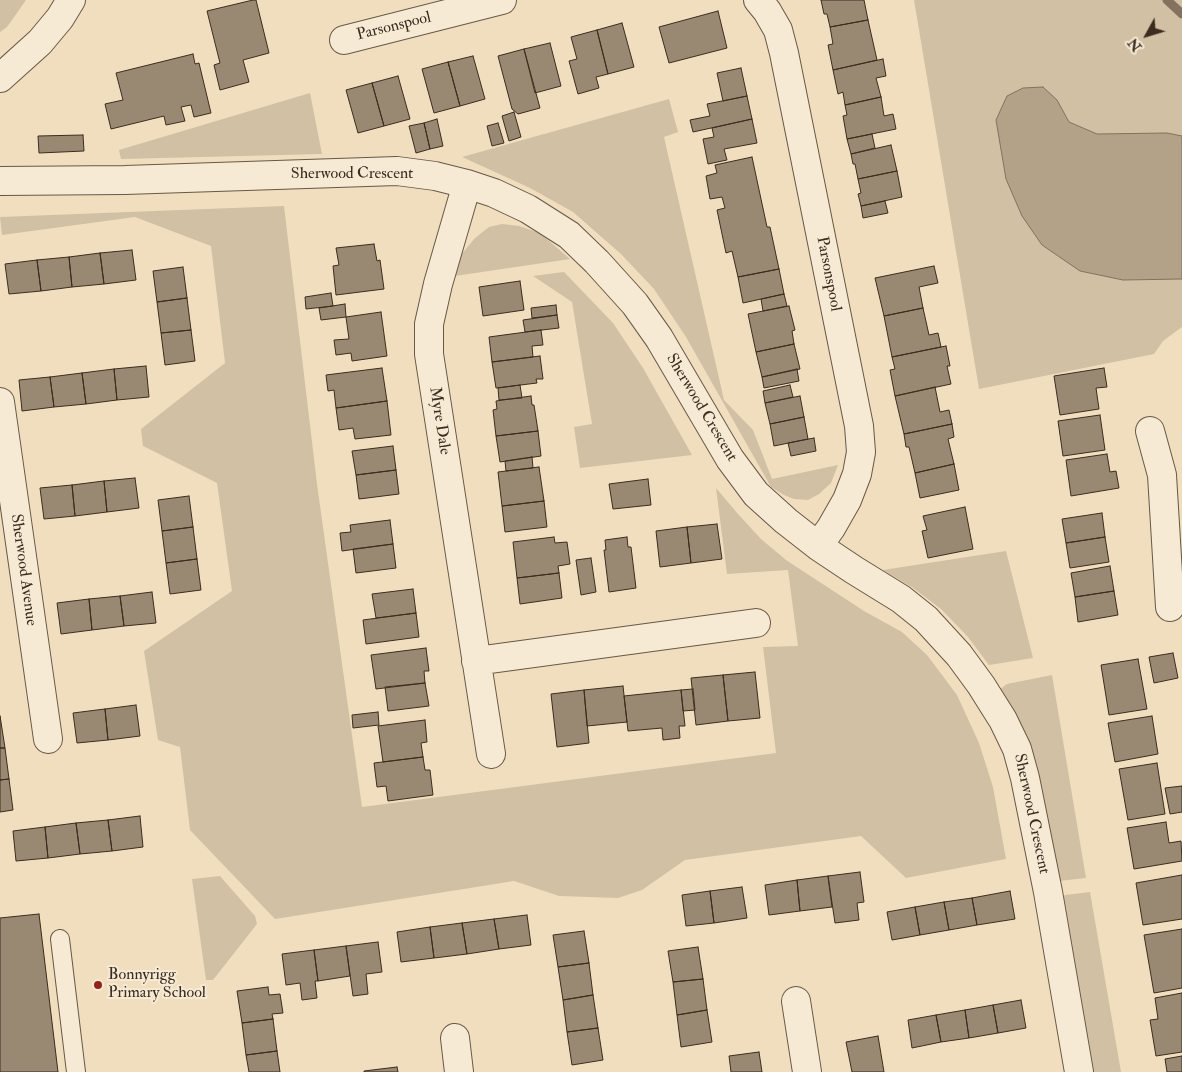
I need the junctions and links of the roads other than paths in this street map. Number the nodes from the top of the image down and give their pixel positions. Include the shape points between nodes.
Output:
1 (71, 0) edge
2 (502, 0) edge
3 (758, 0) edge
4 (344, 40) dead end
5 (0, 78) edge
6 (0, 181) edge
7 (468, 184) junction
8 (0, 402) edge
9 (1150, 431) dead end
10 (1172, 474) edge
11 (818, 546) junction
12 (1170, 607) dead end
13 (756, 624) dead end
14 (476, 661) junction
15 (48, 739) dead end
16 (491, 754) dead end
17 (60, 939) dead end
18 (796, 1001) dead end
19 (455, 1038) dead end
20 (76, 1072) edge
21 (460, 1072) edge
22 (808, 1072) edge
23 (1079, 1072) edge

1 - 5 street via 40,42
2 - 4 street, Parsonspool
3 - 11 street, Parsonspool via 778,30 784,53 861,452 858,474 847,500
6 - 7 street, Sherwood Crescent via 397,171
7 - 11 street, Sherwood Crescent via 528,209 569,235 597,262 635,304 659,338 730,460 756,494
7 - 14 street, Myre Dale via 436,292 429,354
8 - 15 street, Sherwood Avenue via 49,677
9 - 10 street
10 - 12 street
11 - 23 street, Sherwood Crescent via 901,599 926,619 975,677 1014,742 1033,816
13 - 14 street
14 - 16 street, Myre Dale
17 - 20 lane
18 - 22 street
19 - 21 street

